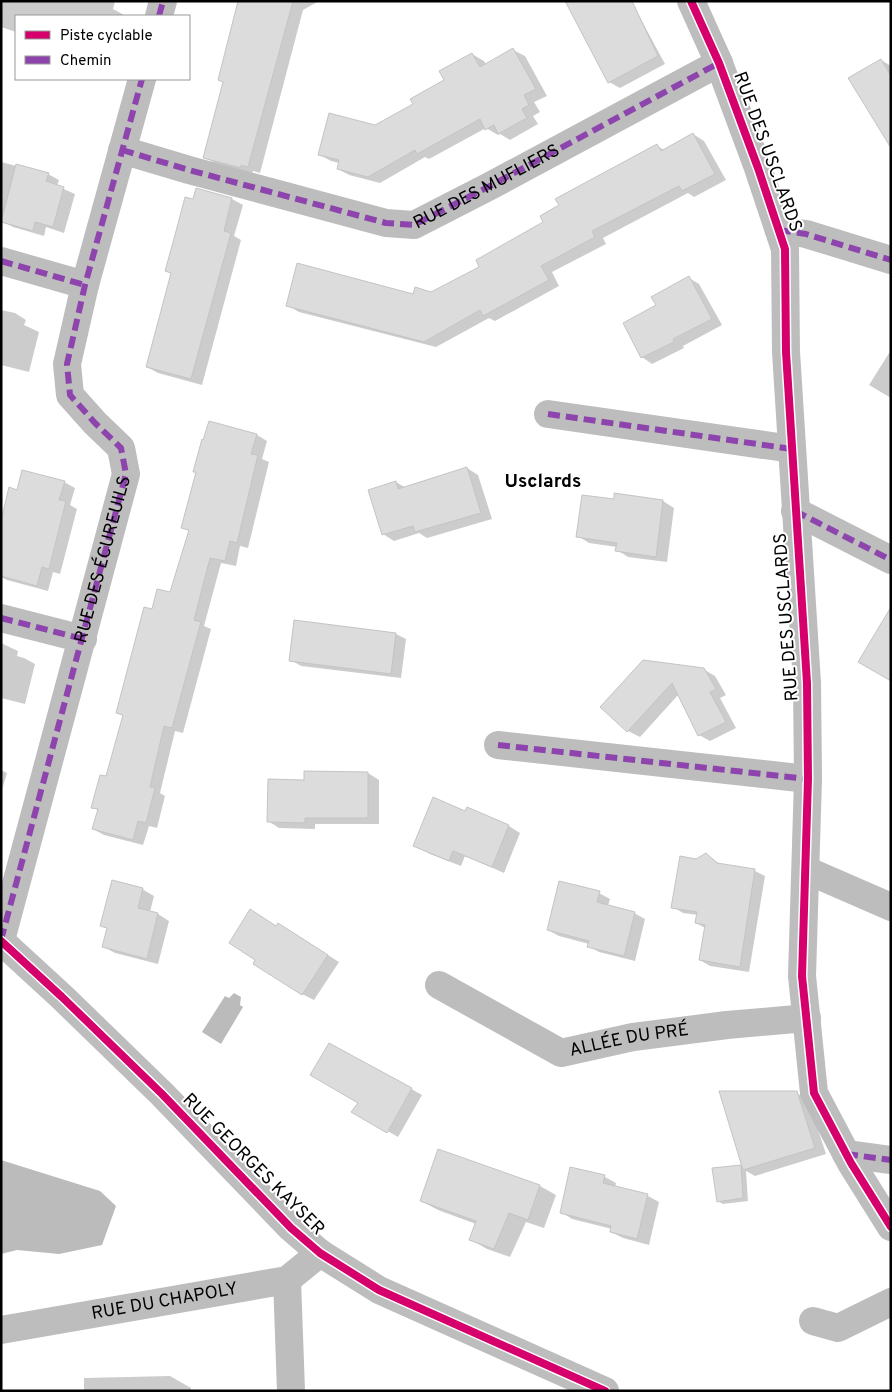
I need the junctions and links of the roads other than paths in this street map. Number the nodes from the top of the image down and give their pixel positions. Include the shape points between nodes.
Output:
1 (163, 1) edge
2 (692, 1) edge
3 (159, 15) edge
4 (719, 62) junction
5 (142, 80) edge
6 (122, 150) junction
7 (779, 230) junction
8 (891, 260) edge
9 (1, 261) edge
10 (85, 285) junction
11 (548, 414) dead end
12 (792, 449) junction
13 (795, 511) junction
14 (891, 560) edge
15 (1, 618) edge
16 (83, 639) junction
17 (498, 745) dead end
18 (808, 779) junction
19 (806, 870) junction
20 (891, 907) edge
21 (1, 941) edge
22 (439, 986) dead end
23 (806, 1018) junction
24 (846, 1154) junction
25 (891, 1160) edge
26 (891, 1227) edge
27 (320, 1253) junction
28 (287, 1280) junction
29 (891, 1302) edge
30 (813, 1321) dead end
31 (1, 1330) edge
32 (576, 1385) edge
33 (291, 1391) edge
34 (606, 1391) edge

1 - 3 street
2 - 4 street, RUE DES USCLARDS
4 - 6 street, RUE DES MUFLIERS via 414,225 386,223
4 - 7 street, RUE DES USCLARDS
5 - 6 street, RUE DES ÉCUREUILS
6 - 10 street, RUE DES ÉCUREUILS
7 - 8 street via 806,234
7 - 12 street, RUE DES USCLARDS via 786,249 786,352
9 - 10 street
10 - 16 street, RUE DES ÉCUREUILS via 67,364 70,395 121,448 126,474
11 - 12 street
12 - 13 street, RUE DES USCLARDS
13 - 14 street
13 - 18 street, RUE DES USCLARDS via 807,683
15 - 16 street
16 - 21 street, RUE DES ÉCUREUILS
17 - 18 street
18 - 19 street, RUE DES USCLARDS
19 - 20 street
19 - 23 street, RUE DES USCLARDS via 802,976
21 - 27 street, RUE GEORGES KAYSER via 162,1094 291,1228
22 - 23 street, ALLÉE DU PRÉ via 561,1053 633,1037
23 - 24 street, RUE DES USCLARDS via 814,1092
24 - 25 street
24 - 26 street, RUE DES USCLARDS
27 - 28 street, RUE DU CHAPOLY
27 - 32 street, RUE GEORGES KAYSER via 379,1290
28 - 31 street, RUE DU CHAPOLY
28 - 33 street
29 - 30 street via 838,1328
32 - 34 street, RUE GEORGES KAYSER

